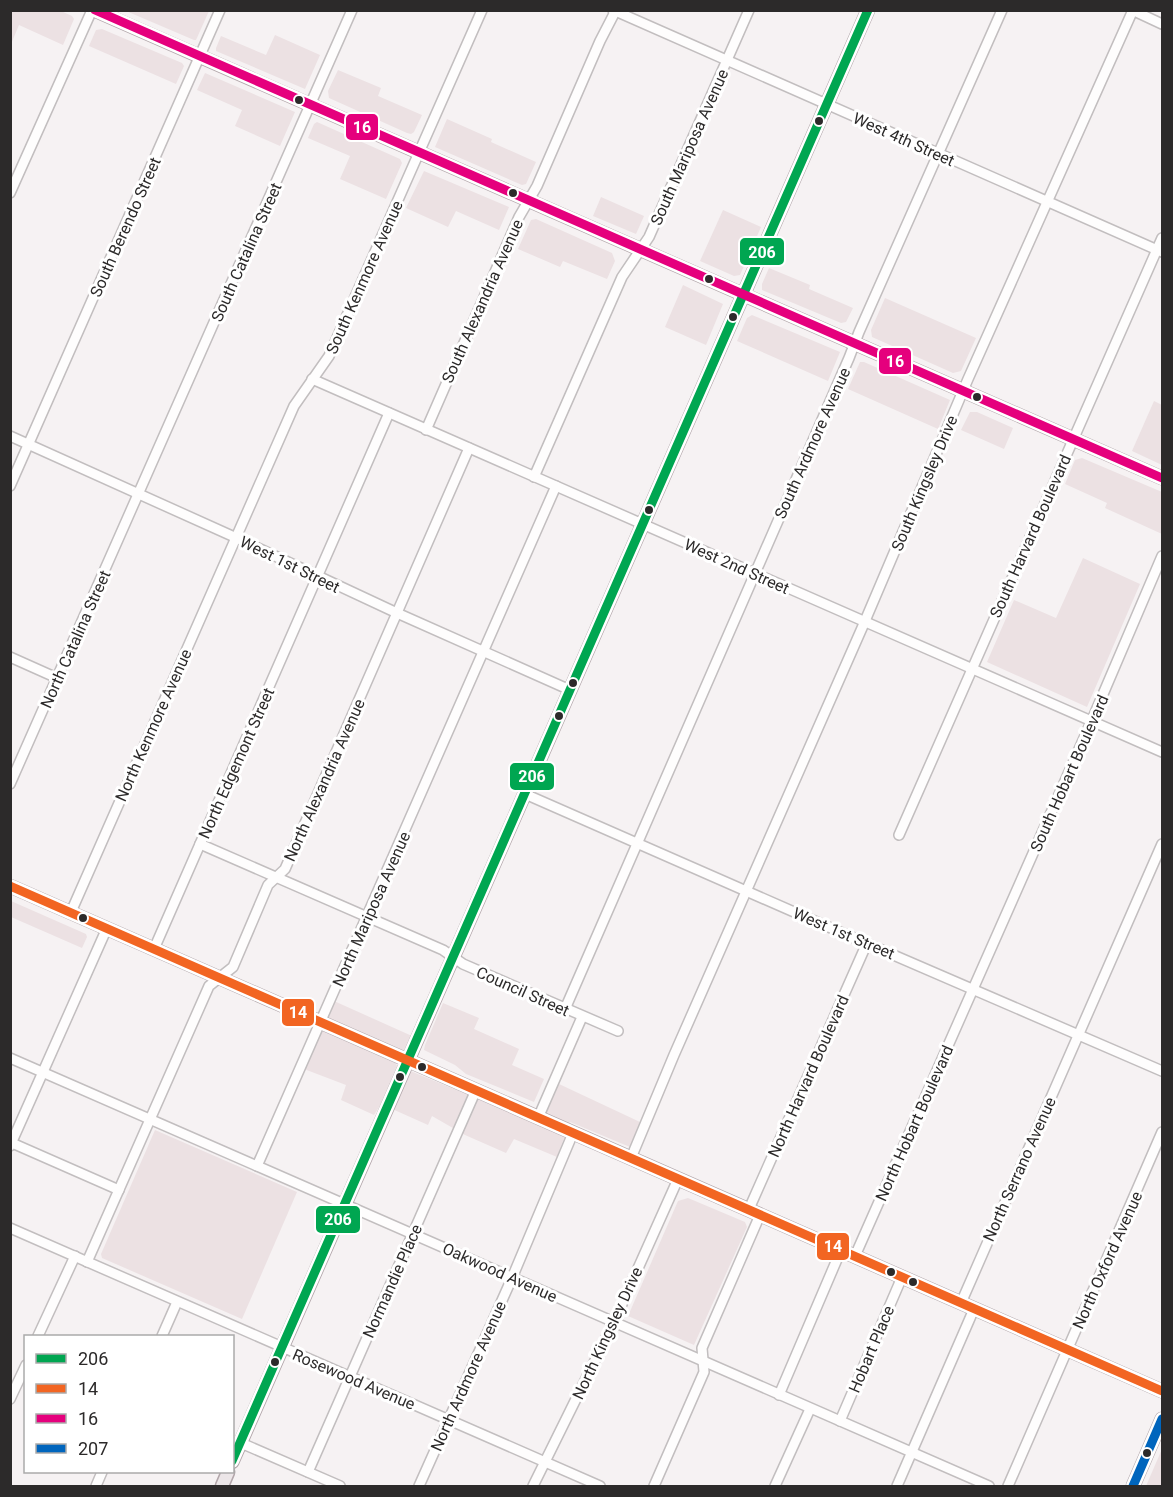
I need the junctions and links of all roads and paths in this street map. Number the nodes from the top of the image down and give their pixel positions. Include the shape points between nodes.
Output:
1 (93, 10) edge
2 (220, 10) edge
3 (352, 10) edge
4 (482, 10) edge
5 (749, 10) edge
6 (868, 10) edge
7 (1002, 10) edge
8 (1132, 10) edge
9 (615, 11) edge
10 (1162, 24) edge
11 (200, 57) junction
12 (727, 61) junction
13 (310, 106) junction
14 (828, 106) junction
15 (418, 154) junction
16 (938, 154) junction
17 (10, 193) edge
18 (528, 202) junction
19 (1046, 202) junction
20 (1162, 238) edge
21 (639, 250) junction
22 (1160, 251) edge
23 (743, 296) junction
24 (855, 344) junction
25 (312, 379) junction
26 (963, 391) junction
27 (389, 413) junction
28 (426, 430) junction
29 (10, 436) edge
30 (1072, 439) junction
31 (29, 444) junction
32 (470, 448) junction
33 (534, 477) junction
34 (1162, 478) edge
35 (10, 486) edge
36 (556, 486) junction
37 (139, 493) junction
38 (642, 524) junction
39 (236, 537) junction
40 (1162, 556) edge
41 (754, 574) junction
42 (317, 576) junction
43 (397, 614) junction
44 (865, 621) junction
45 (483, 651) junction
46 (10, 657) edge
47 (972, 668) junction
48 (57, 678) junction
49 (570, 690) junction
50 (1092, 720) junction
51 (1162, 752) edge
52 (10, 784) edge
53 (525, 794) junction
54 (899, 835) dead end
55 (638, 842) junction
56 (200, 844) junction
57 (1162, 844) edge
58 (275, 877) junction
59 (10, 886) edge
60 (747, 891) junction
61 (71, 912) junction
62 (367, 917) junction
63 (106, 928) junction
64 (867, 943) junction
65 (154, 949) junction
66 (453, 957) junction
67 (219, 978) junction
68 (973, 989) junction
69 (565, 1009) junction
70 (582, 1017) junction
71 (322, 1022) junction
72 (618, 1031) dead end
73 (1078, 1035) junction
74 (10, 1058) edge
75 (408, 1060) junction
76 (1162, 1071) edge
77 (43, 1072) junction
78 (476, 1090) junction
79 (149, 1118) junction
80 (538, 1118) junction
81 (1162, 1132) edge
82 (573, 1133) junction
83 (11, 1144) edge
84 (631, 1158) junction
85 (257, 1166) junction
86 (678, 1179) junction
87 (119, 1190) junction
88 (345, 1204) junction
89 (755, 1212) junction
90 (10, 1228) edge
91 (413, 1233) junction
92 (841, 1250) junction
93 (75, 1256) junction
94 (855, 1256) junction
95 (87, 1262) junction
96 (902, 1277) junction
97 (512, 1278) junction
98 (177, 1302) junction
99 (961, 1303) junction
100 (974, 1309) junction
101 (614, 1322) junction
102 (38, 1335) edge
103 (162, 1335) edge
104 (282, 1348) junction
105 (1067, 1349) junction
106 (703, 1361) junction
107 (24, 1369) edge
108 (350, 1378) junction
109 (1162, 1391) edge
110 (779, 1395) junction
111 (10, 1399) edge
112 (810, 1409) junction
113 (1162, 1419) edge
114 (449, 1420) junction
115 (840, 1421) junction
116 (241, 1443) junction
117 (912, 1452) junction
118 (234, 1458) edge
119 (544, 1462) junction
120 (308, 1472) junction
121 (340, 1486) edge
122 (419, 1486) edge
123 (533, 1486) edge
124 (600, 1486) edge
125 (654, 1486) edge
126 (775, 1486) edge
127 (897, 1486) edge
128 (989, 1486) edge
129 (1008, 1486) edge
130 (1133, 1486) edge

1 - 11 main road
1 - 17 street
2 - 11 street, South Berendo Street
3 - 13 street, South Catalina Street
4 - 15 street, South Kenmore Avenue
5 - 12 street, South Mariposa Avenue
6 - 14 main road
7 - 16 street, South Ardmore Avenue
8 - 10 street
8 - 19 street, South Kingsley Drive
9 - 12 street, West 4th Street
9 - 18 street, South Alexandria Avenue
11 - 13 main road
11 - 31 street, South Berendo Street
12 - 14 street, West 4th Street
12 - 21 street, South Mariposa Avenue via 649,237
13 - 15 main road
13 - 37 street, South Catalina Street
14 - 16 street, West 4th Street
14 - 23 main road
15 - 18 main road
15 - 25 street, South Kenmore Avenue via 329,356
16 - 19 street, West 4th Street
16 - 24 street, South Ardmore Avenue
18 - 21 main road
18 - 28 street, South Alexandria Avenue
19 - 22 street, West 4th Street
19 - 26 street, South Kingsley Drive
20 - 22 street, South Harvard Boulevard
21 - 23 main road
21 - 33 street, South Mariposa Avenue via 622,277
22 - 30 street, South Harvard Boulevard
23 - 24 main road
23 - 38 main road
24 - 26 main road
24 - 41 street, South Ardmore Avenue
25 - 27 street, West 2nd Street
25 - 39 street, South Kenmore Avenue via 294,406
26 - 30 main road
26 - 44 street, South Kingsley Drive
27 - 28 street, West 2nd Street
27 - 42 street, North Edgemont Street
28 - 32 street, West 2nd Street
29 - 31 street, West 1st Street
30 - 34 main road
30 - 47 street, South Harvard Boulevard
31 - 35 street, South Berendo Street
31 - 37 street, West 1st Street
32 - 33 street, West 2nd Street
32 - 43 street, North Alexandria Avenue
33 - 36 street, West 2nd Street
36 - 38 street, West 2nd Street
36 - 45 street
37 - 39 street, West 1st Street
37 - 48 street, North Catalina Street
38 - 41 street, West 2nd Street
38 - 49 main road
39 - 42 street, West 1st Street
39 - 61 street, North Kenmore Avenue
40 - 50 street, South Hobart Boulevard
41 - 44 street, West 2nd Street
41 - 55 street, South Ardmore Avenue
42 - 43 street, West 1st Street
42 - 56 street, North Edgemont Street
43 - 45 street, West 1st Street
43 - 58 street, North Alexandria Avenue via 285,869
44 - 47 street, West 2nd Street
44 - 60 street, South Kingsley Drive
45 - 49 street, West 1st Street
45 - 62 street, North Mariposa Avenue
46 - 48 street
47 - 50 street, West 2nd Street
47 - 54 street, South Harvard Boulevard
48 - 52 street, North Catalina Street
49 - 53 main road
50 - 51 street, West 2nd Street
50 - 68 street, South Hobart Boulevard
53 - 55 street, West 1st Street
53 - 66 main road
55 - 60 street, West 1st Street
55 - 69 street
56 - 58 street, Council Street
56 - 65 street, North Edgemont Street
57 - 73 street, North Serrano Avenue
58 - 62 street, Council Street
58 - 67 street, North Alexandria Avenue via 232,967
59 - 61 main road
60 - 64 street, West 1st Street
60 - 84 street
61 - 63 main road
62 - 66 street, Council Street
62 - 71 street, North Mariposa Avenue
63 - 65 main road
63 - 77 street
64 - 68 street, West 1st Street
64 - 89 street, North Harvard Boulevard
65 - 67 main road
66 - 69 street, Council Street
66 - 75 main road
67 - 71 main road
67 - 79 street, North Alexandria Avenue via 208,986
68 - 73 street, West 1st Street
68 - 94 street, North Hobart Boulevard
69 - 70 street, Council Street
70 - 72 street, Council Street
70 - 80 street
71 - 75 main road
71 - 85 street, North Mariposa Avenue
73 - 76 street, West 1st Street
73 - 99 street, North Serrano Avenue
74 - 77 street, Oakwood Avenue
75 - 78 main road
75 - 88 main road
77 - 79 street, Oakwood Avenue
77 - 83 street
78 - 80 main road
78 - 91 street, Normandie Place
79 - 85 street, Oakwood Avenue
79 - 87 street, North Alexandria Avenue
80 - 82 main road
81 - 105 street, North Oxford Avenue
82 - 84 main road
82 - 97 street, North Ardmore Avenue
83 - 87 street
84 - 86 main road
85 - 88 street, Oakwood Avenue
86 - 89 main road
86 - 101 street, North Kingsley Drive
87 - 95 street, North Alexandria Avenue
88 - 91 street, Oakwood Avenue
88 - 104 main road
89 - 92 main road
89 - 106 street, North Harvard Boulevard via 702,1348
90 - 93 street, Rosewood Avenue
91 - 97 street, Oakwood Avenue
91 - 108 street, Normandie Place
92 - 94 main road
92 - 110 street
93 - 95 street, Rosewood Avenue
93 - 102 street
94 - 96 main road
95 - 98 street, Rosewood Avenue
96 - 99 main road
96 - 115 street, Hobart Place
97 - 101 street, Oakwood Avenue
97 - 114 street, North Ardmore Avenue
98 - 103 street
98 - 104 street, Rosewood Avenue
99 - 100 main road
100 - 105 main road
100 - 117 street
101 - 106 street, Oakwood Avenue
101 - 119 street, North Kingsley Drive
104 - 108 street, Rosewood Avenue
104 - 116 main road
105 - 109 main road
105 - 129 street, North Oxford Avenue
106 - 110 street, Oakwood Avenue
106 - 125 street, North Harvard Boulevard via 704,1372
107 - 111 street
108 - 114 street, Rosewood Avenue
108 - 120 street, Normandie Place
110 - 112 street, Oakwood Avenue
112 - 115 street, Oakwood Avenue
112 - 126 street
113 - 130 main road
114 - 119 street, Rosewood Avenue
114 - 122 street, North Ardmore Avenue
115 - 117 street, Oakwood Avenue
116 - 118 main road
116 - 120 street
117 - 127 street
117 - 128 street, Oakwood Avenue
119 - 123 street, North Kingsley Drive
119 - 124 street, Rosewood Avenue
120 - 121 street

